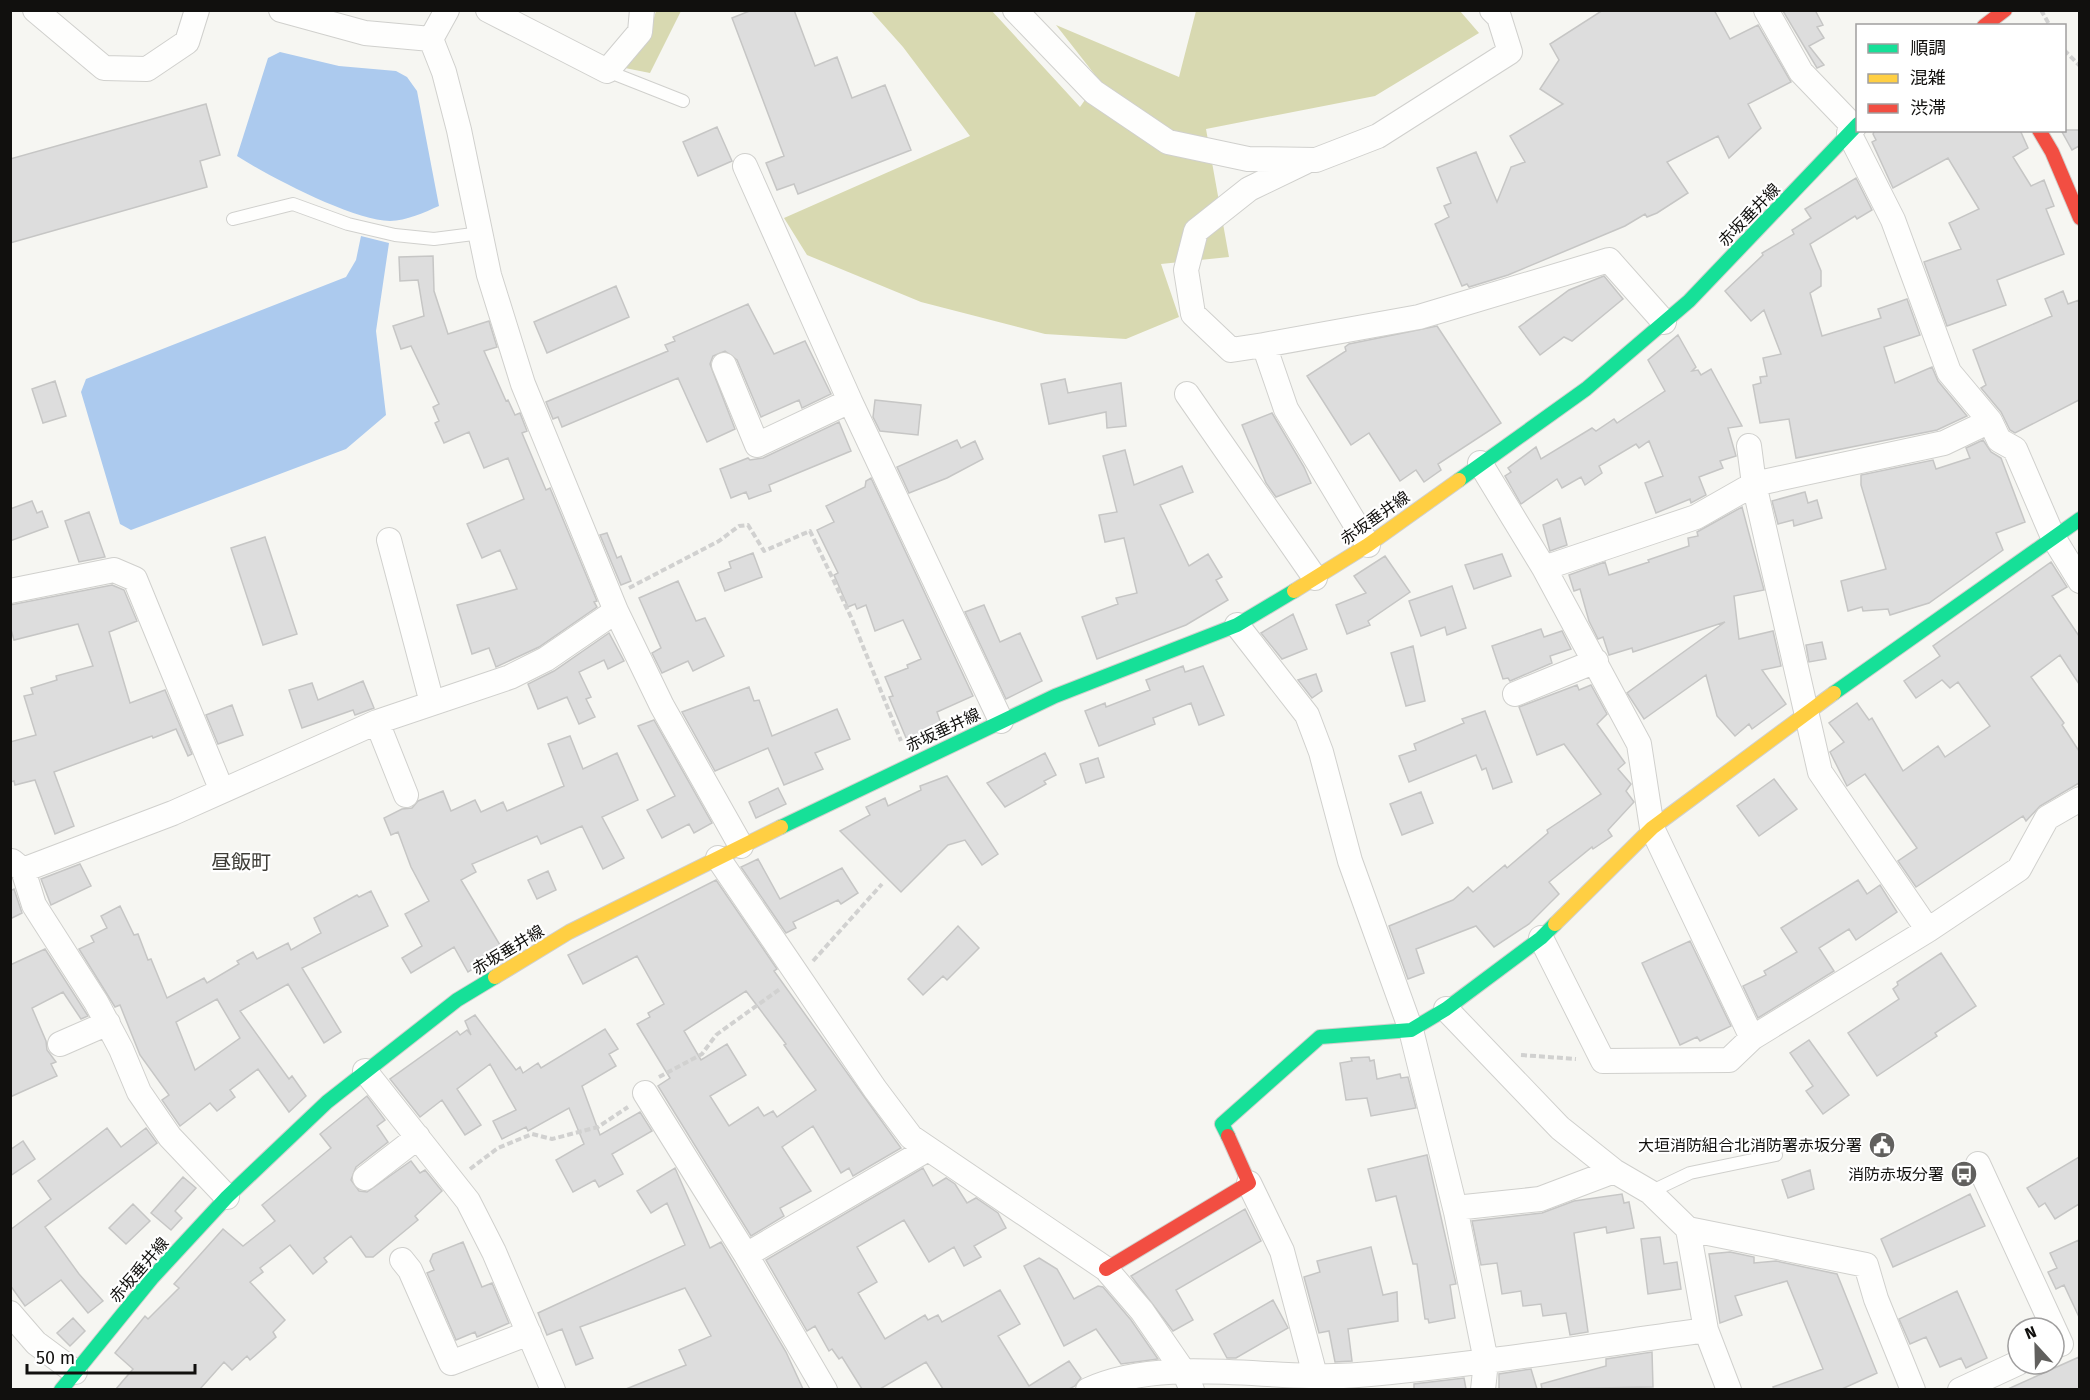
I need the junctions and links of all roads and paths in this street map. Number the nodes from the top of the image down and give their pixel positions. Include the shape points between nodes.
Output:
1 (35, 10) edge
2 (197, 10) edge
3 (281, 10) edge
4 (447, 10) edge
5 (488, 10) edge
6 (642, 10) edge
7 (1015, 10) edge
8 (1492, 10) edge
9 (1766, 10) edge
10 (2005, 10) edge
11 (2041, 10) edge
12 (1987, 24) edge
13 (2049, 24) edge
14 (431, 39) junction
15 (2066, 52) edge
16 (2079, 66) edge
17 (607, 71) junction
18 (683, 101) dead end
19 (1854, 128) edge
20 (2040, 132) edge
21 (1309, 160) junction
22 (745, 166) dead end
23 (2079, 218) edge
24 (233, 219) dead end
25 (481, 233) junction
26 (1664, 322) junction
27 (1264, 345) junction
28 (724, 365) dead end
29 (1187, 394) dead end
30 (850, 401) junction
31 (1990, 421) junction
32 (1749, 446) dead end
33 (1480, 463) junction
34 (1754, 484) junction
35 (2079, 519) edge
36 (2053, 537) junction
37 (390, 540) dead end
38 (1368, 545) junction
39 (1545, 568) junction
40 (1315, 578) junction
41 (2079, 581) edge
42 (10, 591) edge
43 (614, 605) junction
44 (1237, 625) junction
45 (1596, 661) junction
46 (1515, 694) dead end
47 (432, 703) junction
48 (1806, 712) junction
49 (1002, 721) junction
50 (377, 722) junction
51 (910, 764) junction
52 (222, 791) junction
53 (406, 795) dead end
54 (2079, 799) edge
55 (1652, 828) junction
56 (741, 846) junction
57 (718, 858) junction
58 (16, 865) edge
59 (882, 884) dead end
60 (1928, 930) junction
61 (1541, 938) junction
62 (798, 975) junction
63 (1446, 1009) junction
64 (108, 1023) junction
65 (1411, 1030) junction
66 (1752, 1038) junction
67 (60, 1044) dead end
68 (1487, 1052) junction
69 (1603, 1061) junction
70 (365, 1071) junction
71 (645, 1093) junction
72 (418, 1137) junction
73 (928, 1149) junction
74 (1776, 1155) dead end
75 (1978, 1164) dead end
76 (1614, 1171) junction
77 (365, 1178) dead end
78 (453, 1181) junction
79 (1249, 1183) junction
80 (1650, 1192) junction
81 (227, 1197) junction
82 (1455, 1208) junction
83 (1688, 1229) junction
84 (746, 1255) junction
85 (402, 1260) dead end
86 (1106, 1269) junction
87 (10, 1313) edge
88 (2052, 1316) edge
89 (1706, 1330) junction
90 (529, 1333) junction
91 (1486, 1360) junction
92 (2006, 1368) edge
93 (1315, 1375) junction
94 (68, 1381) edge
95 (1188, 1381) edge
96 (553, 1389) edge
97 (825, 1389) edge
98 (1088, 1389) edge
99 (1483, 1389) edge
100 (1729, 1389) edge
101 (1913, 1389) edge
102 (1960, 1389) edge

1 - 2 street via 104,68 147,69 187,42
3 - 14 street via 365,33
4 - 14 street
5 - 17 street
6 - 17 street via 640,32
7 - 21 street via 1094,92 1168,142 1248,159
8 - 21 street via 1499,17 1510,52 1378,136
9 - 19 street via 1801,72
10 - 12 main road
11 - 13 path
14 - 25 street via 459,130
15 - 16 path
17 - 18 lane
19 - 26 main road, 赤坂垂井線 via 1689,301
19 - 31 street via 1949,372
20 - 23 main road
21 - 27 street via 1249,189 1196,231 1186,270 1194,314 1231,350
22 - 30 street
24 - 25 lane via 293,204 348,224 395,235 434,239
25 - 43 street via 489,274 523,384
26 - 27 street via 1609,260 1419,317
26 - 33 main road, 赤坂垂井線 via 1586,389
27 - 38 street via 1286,409
28 - 30 street via 757,445
29 - 40 street
30 - 49 street
31 - 34 street via 1944,443
31 - 36 street via 1999,440 2016,449
32 - 34 street
33 - 38 main road, 赤坂垂井線
33 - 39 street
34 - 39 street via 1696,517
34 - 48 street
35 - 36 main road
36 - 41 street
36 - 48 main road
37 - 47 street
38 - 40 main road, 赤坂垂井線
39 - 45 street
40 - 44 main road, 赤坂垂井線
42 - 52 street via 114,570 135,579
43 - 47 street via 546,659 510,677
43 - 51 path via 739,526 748,525 764,551 810,531 852,619
43 - 56 street via 662,706
44 - 49 main road, 赤坂垂井線 via 1055,696
44 - 65 street via 1307,715 1350,861
45 - 46 street
45 - 55 street via 1639,744
47 - 50 street
48 - 55 main road
48 - 60 street via 1820,772
49 - 51 main road, 赤坂垂井線
50 - 52 street
50 - 53 street
51 - 56 main road, 赤坂垂井線
52 - 58 street via 174,813
54 - 60 street via 2047,818 2019,869
55 - 61 main road
55 - 66 street
56 - 57 main road, 赤坂垂井線
57 - 62 street
57 - 70 main road, 赤坂垂井線 via 559,938 457,1000
58 - 64 street via 34,905
59 - 62 path
60 - 66 street
61 - 63 main road
61 - 69 street
62 - 71 path via 716,1035 702,1054 650,1083
62 - 73 street via 875,1089 911,1137
63 - 65 main road
63 - 68 street
64 - 67 street
64 - 81 street via 145,1101 170,1137
65 - 79 main road via 1320,1037 1222,1124
65 - 82 street
66 - 69 street via 1730,1060
68 - 69 path
68 - 76 street via 1560,1128
70 - 72 street
70 - 81 main road, 赤坂垂井線
71 - 78 path via 598,1127 552,1139 532,1134 498,1148
71 - 84 street
72 - 77 street
72 - 78 street
73 - 84 street
73 - 86 street
74 - 80 lane via 1690,1173
75 - 88 street
76 - 80 street
76 - 82 street via 1540,1199
78 - 90 street via 468,1200 494,1252
79 - 86 main road
79 - 93 street via 1282,1251
80 - 83 street
81 - 94 main road, 赤坂垂井線 via 152,1278
82 - 91 street
83 - 89 street
83 - 101 street via 1866,1265
84 - 97 street
85 - 90 street via 451,1363
86 - 95 street via 1142,1311
87 - 94 street
89 - 91 street
89 - 100 street
90 - 96 street
91 - 93 street via 1356,1375
91 - 99 street
92 - 102 street
93 - 95 street
95 - 98 street via 1112,1379

